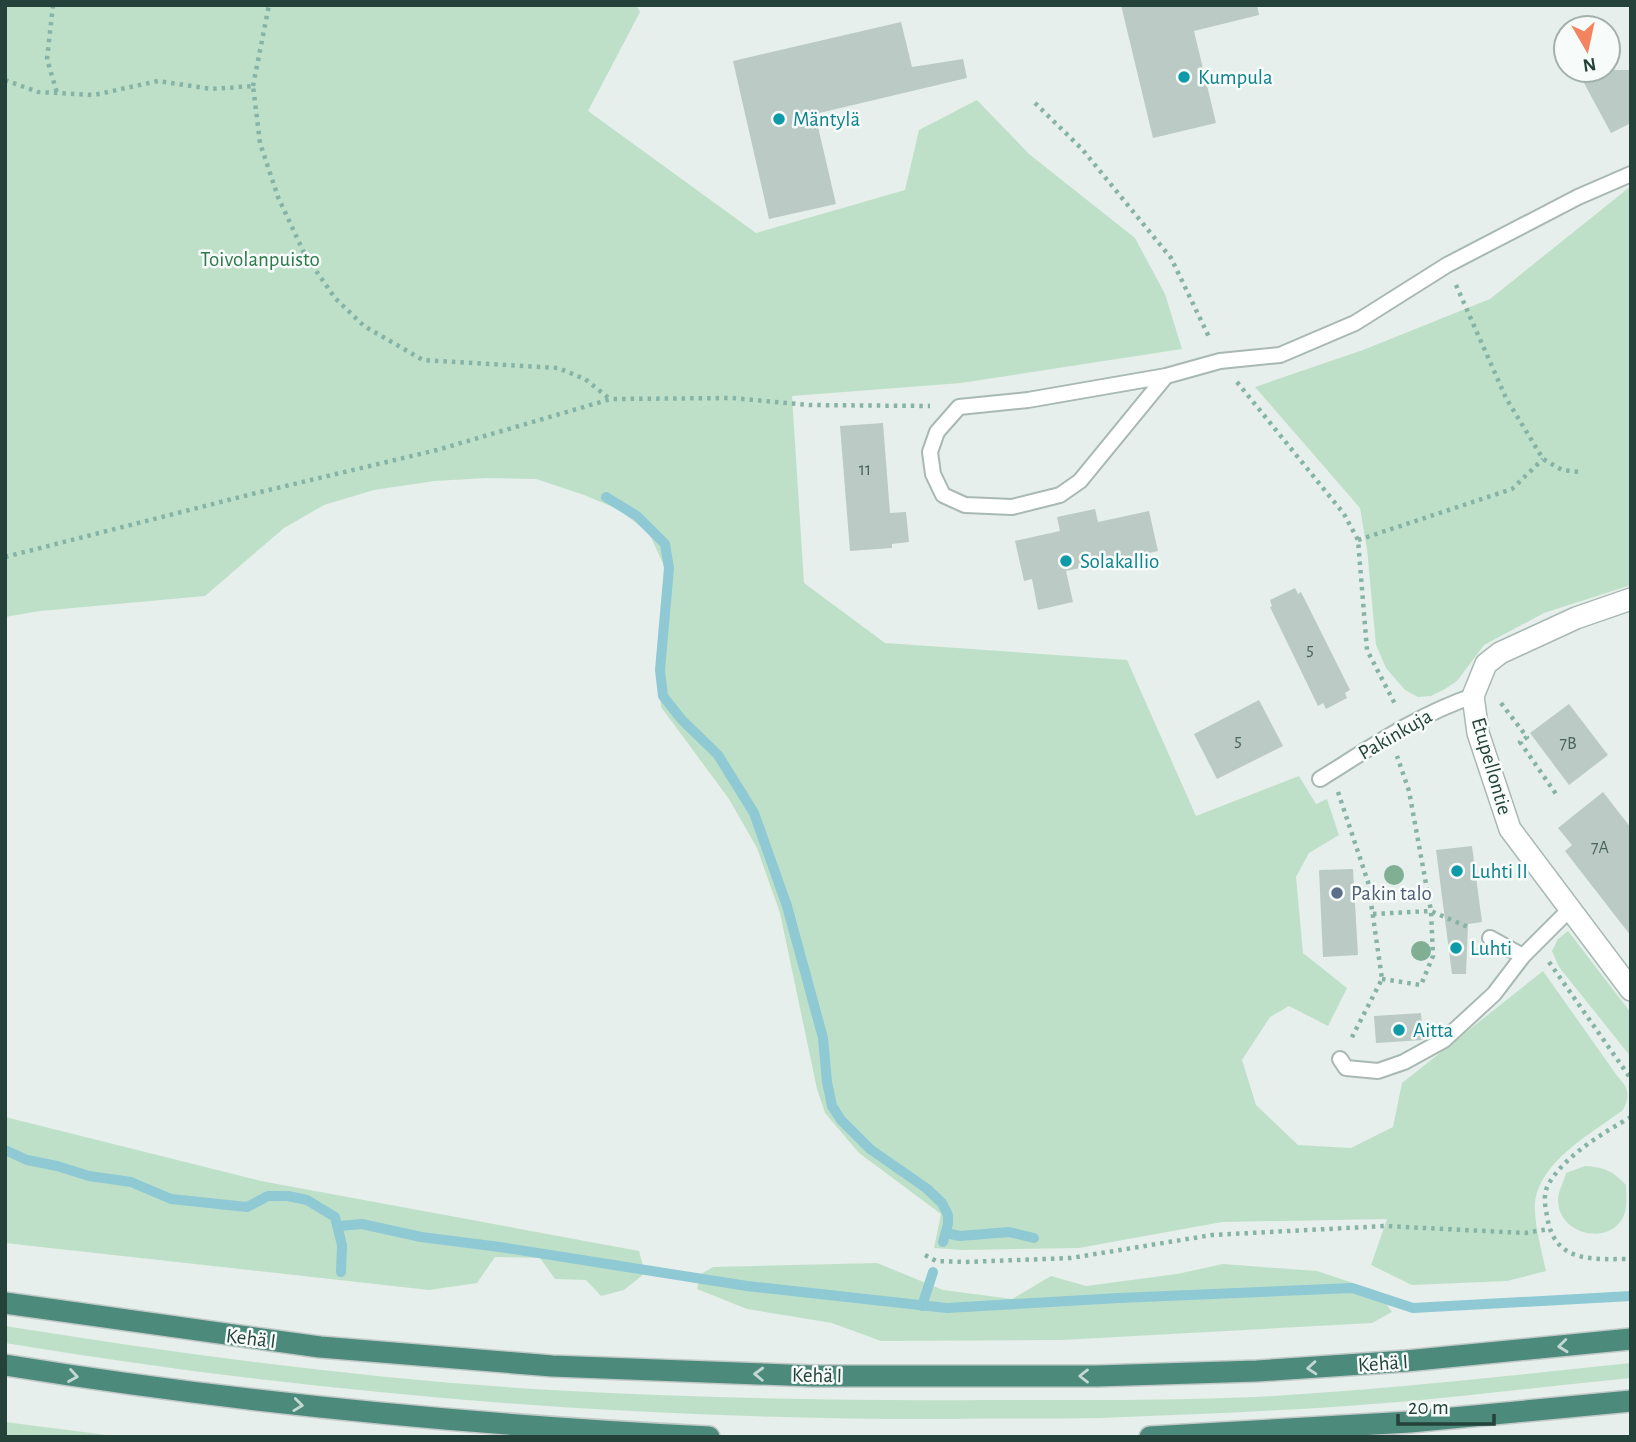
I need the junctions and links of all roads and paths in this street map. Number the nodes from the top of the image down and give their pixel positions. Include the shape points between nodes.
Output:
1 (54, 5) edge
2 (269, 5) edge
3 (5, 80) edge
4 (253, 86) junction
5 (57, 93) junction
6 (1035, 103) dead end
7 (1631, 174) edge
8 (1447, 265) junction
9 (1220, 361) junction
10 (1167, 376) junction
11 (611, 400) junction
12 (958, 407) junction
13 (1543, 459) junction
14 (1580, 472) dead end
15 (1357, 540) junction
16 (5, 557) edge
17 (1631, 599) edge
18 (1473, 696) junction
19 (1500, 701) dead end
20 (1406, 725) junction
21 (1390, 735) junction
22 (1334, 771) junction
23 (1320, 779) dead end
24 (1556, 794) dead end
25 (1569, 910) junction
26 (1432, 911) junction
27 (1373, 914) junction
28 (1490, 938) joint
29 (1538, 941) junction
30 (1523, 956) junction
31 (1382, 979) junction
32 (1631, 990) edge
33 (1340, 1059) joint
34 (1631, 1079) edge
35 (1631, 1117) edge
36 (1549, 1229) junction
37 (925, 1255) dead end
38 (1631, 1259) edge
39 (5, 1303) edge
40 (1631, 1339) edge
41 (5, 1365) edge
42 (1631, 1401) edge
43 (709, 1437) edge
44 (1150, 1437) edge

1 - 5 path via 47,59
2 - 4 path
3 - 5 path via 38,92
4 - 5 path via 211,89 158,82 94,95
4 - 11 path via 261,143 305,255 335,298 364,326 423,360 558,368 585,379
6 - 9 path via 1082,149 1171,258
7 - 8 lane
8 - 9 lane via 1355,323 1280,355
8 - 13 path via 1506,398
9 - 10 lane
9 - 15 path via 1344,514
10 - 12 lane
10 - 12 lane via 1080,481 1060,495 1012,507 965,505 943,495 930,452 937,432
11 - 12 path via 732,398 809,405
11 - 16 path via 437,450
13 - 14 path via 1562,470
13 - 15 path via 1512,489
15 - 20 path via 1367,650
17 - 18 street, Etupellontie via 1500,653 1486,664
18 - 20 lane, Pakinkuja
18 - 25 street, Etupellontie via 1478,733 1510,829
19 - 24 path via 1527,737 1520,742
20 - 21 lane, Pakinkuja
21 - 22 lane, Pakinkuja
21 - 26 path via 1409,791
22 - 23 lane, Pakinkuja
22 - 27 path via 1368,882
25 - 29 lane
25 - 32 street, Etupellontie
26 - 27 path
26 - 28 path
26 - 31 path via 1433,956 1421,985
27 - 31 path
28 - 30 lane
29 - 30 lane
29 - 34 path
30 - 33 lane via 1494,994 1444,1040 1405,1062 1378,1071 1346,1068
31 - 33 path
35 - 36 path via 1563,1166 1548,1186 1544,1201
36 - 37 path via 1525,1233 1371,1226 1213,1235 1071,1258 965,1262 936,1261
36 - 38 path via 1572,1255
40 -> 39 highway, Kehä I via 1257,1371 814,1376 552,1366 320,1347
41 -> 43 highway via 310,1407 547,1429
42 - 44 highway via 1410,1422

